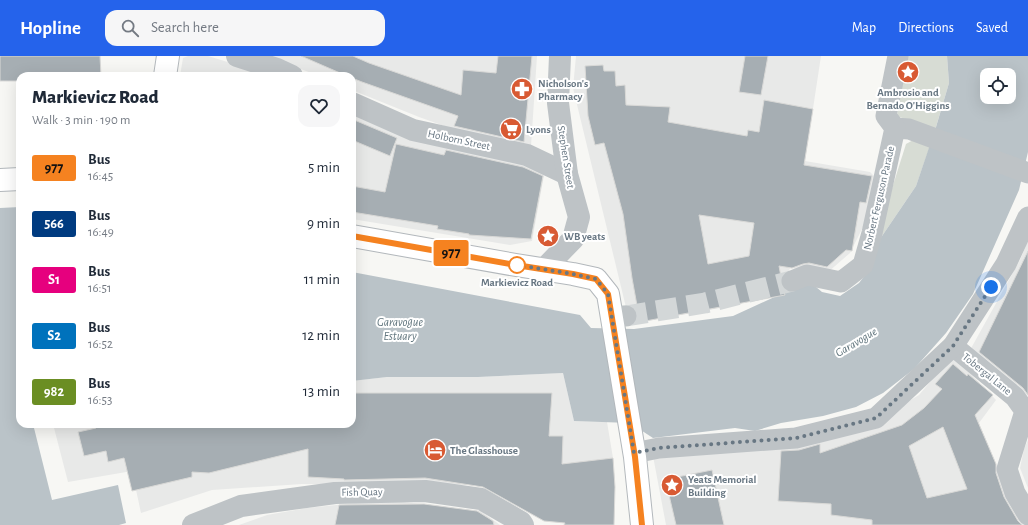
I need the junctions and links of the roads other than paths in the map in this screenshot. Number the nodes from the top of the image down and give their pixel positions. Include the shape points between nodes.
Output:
1 (168, 56) edge
2 (237, 56) edge
3 (560, 56) edge
4 (898, 56) edge
5 (166, 72) edge
6 (283, 72) edge
7 (356, 105) edge
8 (902, 129) junction
9 (1027, 172) edge
10 (567, 174) junction
11 (16, 179) edge
12 (0, 180) edge
13 (1028, 217) edge
14 (356, 237) edge
15 (544, 269) junction
16 (792, 280) tunnel mouth
17 (953, 346) junction
18 (634, 448) junction
19 (1028, 515) edge
20 (195, 524) edge
21 (523, 525) edge
22 (642, 525) edge

1 - 5 main road
2 - 6 street
3 - 10 street, Stephen Street via 558,104
4 - 8 street via 886,116
7 - 10 street, Holborn Street via 413,130 527,155
8 - 9 street
8 - 16 street, Norbert Ferguson Parade via 863,265 841,282 807,275
10 - 15 street, Stephen Street via 579,217 573,239
11 - 12 main road
13 - 17 street via 1006,264
14 - 15 main road
15 - 18 main road via 596,279 608,294 618,320
17 - 18 street via 876,418 796,438
17 - 19 street, Tobergal Lane via 1015,397 1025,411 1007,469 1015,493
18 - 22 main road
20 - 21 street, Fish Quay via 241,506 286,499 336,493 425,491 481,499

